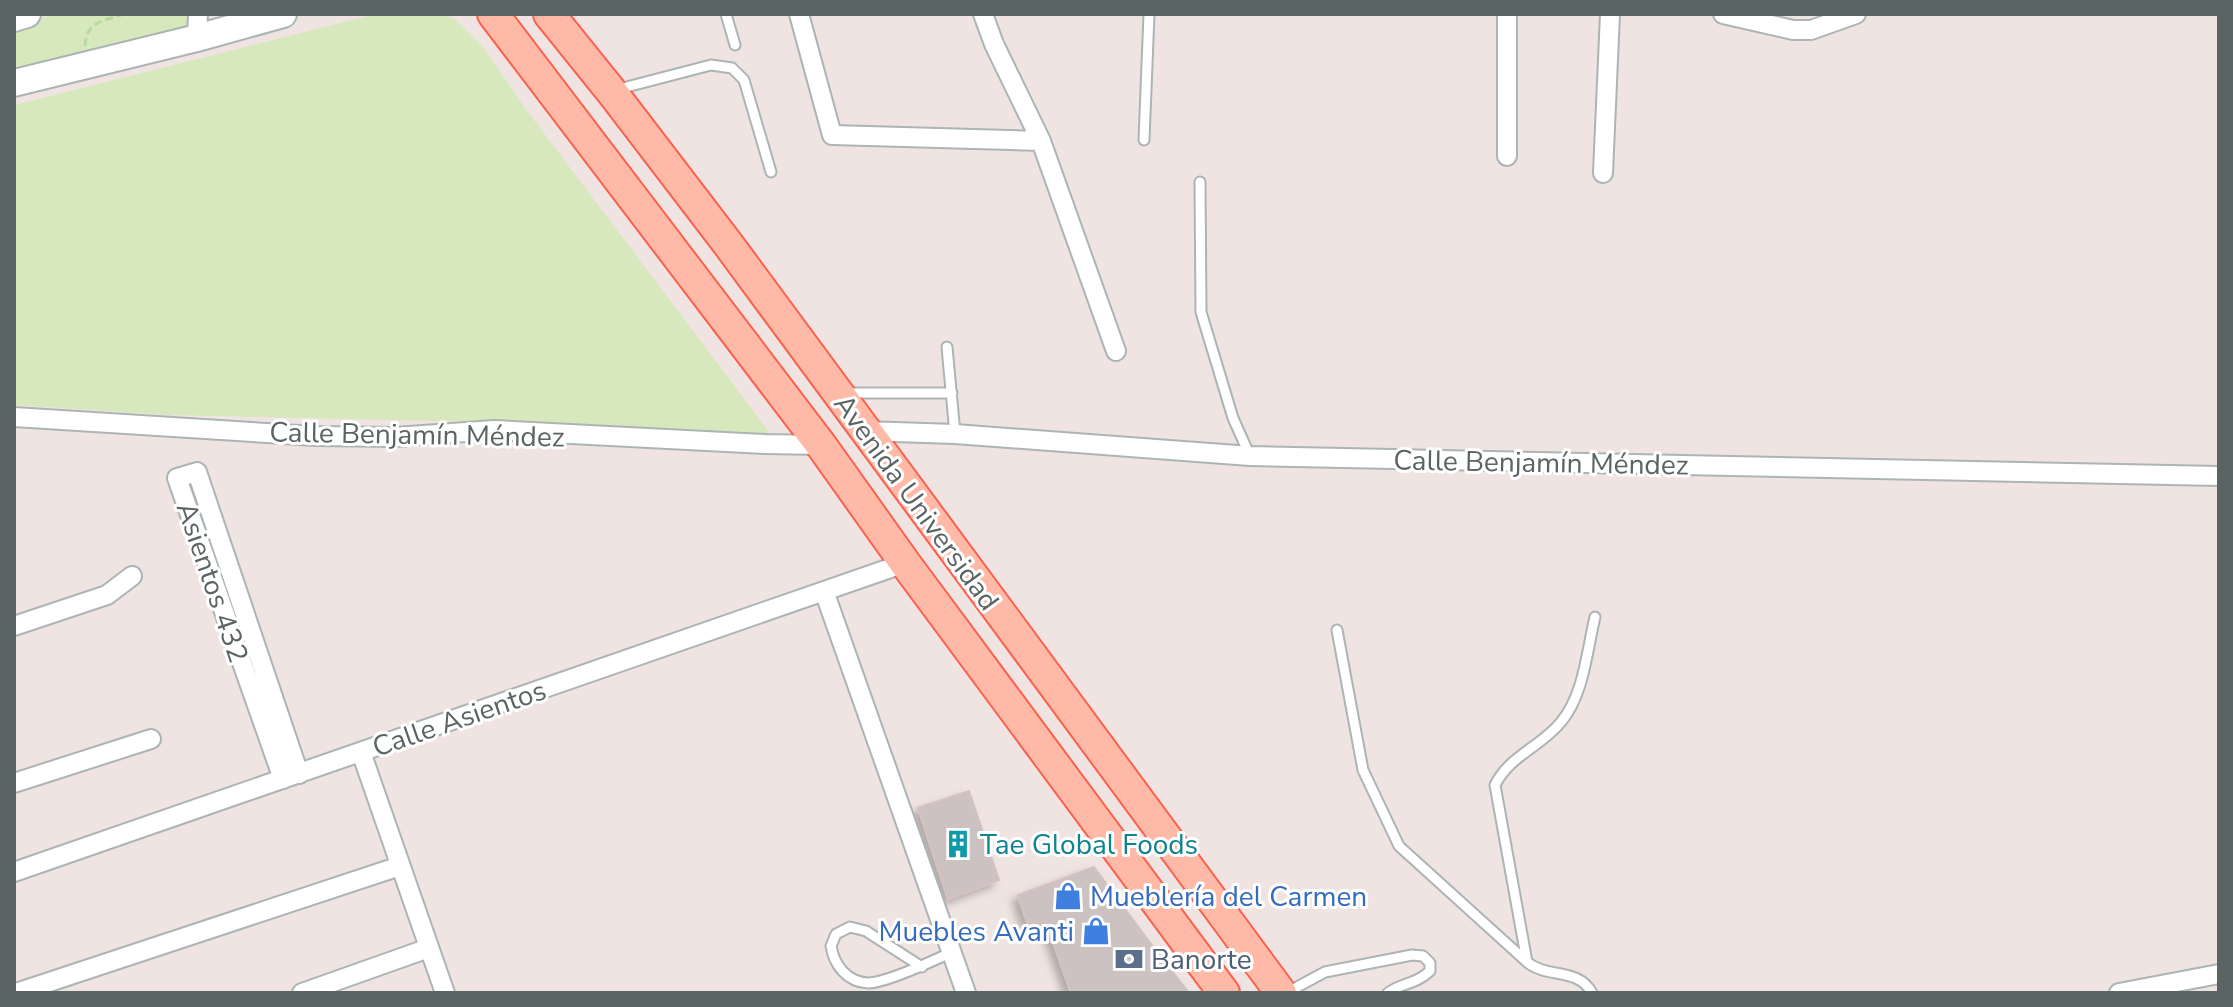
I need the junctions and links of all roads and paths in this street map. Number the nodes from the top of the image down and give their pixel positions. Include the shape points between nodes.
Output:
1 (27, 14) edge
2 (124, 14) edge
3 (283, 14) edge
4 (549, 14) edge
5 (726, 14) edge
6 (799, 14) edge
7 (983, 14) edge
8 (1149, 14) edge
9 (1507, 14) edge
10 (1610, 14) edge
11 (1723, 14) edge
12 (1856, 14) edge
13 (14, 18) edge
14 (495, 20) edge
15 (198, 26) edge
16 (568, 26) edge
17 (735, 45) dead end
18 (87, 58) dead end
19 (14, 83) edge
20 (611, 91) junction
21 (1144, 140) dead end
22 (1041, 141) junction
23 (1507, 156) dead end
24 (771, 172) dead end
25 (1603, 173) dead end
26 (1200, 182) dead end
27 (947, 347) dead end
28 (1116, 351) dead end
29 (836, 393) junction
30 (952, 393) junction
31 (14, 417) edge
32 (864, 431) junction
33 (955, 434) junction
34 (821, 445) junction
35 (1250, 456) junction
36 (2219, 476) edge
37 (905, 563) junction
38 (132, 576) dead end
39 (824, 591) junction
40 (227, 592) junction
41 (1595, 617) dead end
42 (14, 626) edge
43 (1337, 630) dead end
44 (151, 739) dead end
45 (361, 752) junction
46 (291, 776) junction
47 (14, 783) edge
48 (400, 866) junction
49 (14, 872) edge
50 (429, 948) junction
51 (952, 952) junction
52 (1527, 962) junction
53 (922, 967) junction
54 (2219, 974) edge
55 (16, 993) edge
56 (302, 993) edge
57 (445, 993) edge
58 (966, 993) edge
59 (1224, 993) edge
60 (1284, 993) edge
61 (1388, 993) edge
62 (1592, 993) edge
63 (2119, 993) edge

1 - 13 main road
2 - 18 path via 95,23 86,32
3 - 15 main road
4 - 16 main road, Avenida Universidad
5 - 17 lane
6 - 22 street via 832,135
7 - 22 street
8 - 21 lane
9 - 23 street
10 - 25 street
11 - 12 street via 1793,30 1811,30
14 - 34 main road, Avenida Universidad
15 - 19 main road
16 - 20 main road, Avenida Universidad
20 - 24 lane via 711,65 732,68 744,80
20 - 29 main road, Avenida Universidad
22 - 28 street
26 - 35 lane via 1201,312
27 - 30 lane
29 - 30 lane
29 - 32 main road, Avenida Universidad
30 - 33 lane
31 - 34 street, Calle Benjamín Méndez via 315,436 494,430
32 - 33 street, Calle Benjamín Méndez
32 - 60 main road, Avenida Universidad
33 - 35 street, Calle Benjamín Méndez
34 - 37 main road, Avenida Universidad
35 - 36 street, Calle Benjamín Méndez
37 - 39 street, Calle Asientos
37 - 59 main road, Avenida Universidad
38 - 42 street via 107,595
39 - 45 street, Calle Asientos
39 - 51 street
40 - 40 street, Asientos 432 via 197,472 177,478
40 - 46 street, Asientos 432
41 - 52 lane via 1574,703 1560,724 1503,770 1495,785
43 - 52 lane via 1363,770 1399,846
44 - 47 street
45 - 46 street, Calle Asientos
45 - 48 street
46 - 49 street, Calle Asientos
48 - 50 street
48 - 55 street
50 - 56 street
50 - 57 street
51 - 53 lane
51 - 58 street
52 - 62 lane via 1537,970 1571,975 1587,983
53 - 53 lane via 866,931 850,927 836,934 831,946 838,969 869,983
54 - 63 street
60 - 61 lane via 1325,972 1412,955 1430,963 1420,981

